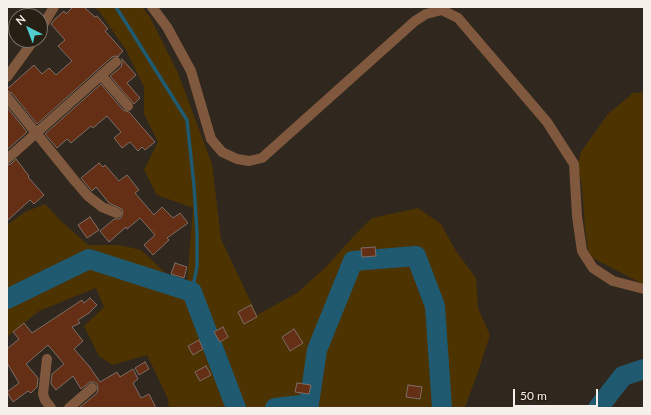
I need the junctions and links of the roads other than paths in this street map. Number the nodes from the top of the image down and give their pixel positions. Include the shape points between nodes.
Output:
1 (54, 7) edge
2 (152, 7) edge
3 (48, 17) edge
4 (28, 48) edge
5 (116, 62) dead end
6 (101, 75) junction
7 (7, 76) edge
8 (7, 97) edge
9 (128, 106) dead end
10 (36, 133) junction
11 (7, 159) edge
12 (117, 213) dead end
13 (644, 289) edge
14 (46, 359) dead end
15 (92, 388) dead end
16 (51, 408) edge
17 (69, 408) edge

1 - 3 street
2 - 13 street via 167,27 191,71 211,139 222,152 249,161 262,158 415,21 426,14 442,10 458,18 547,122 574,164 582,251 593,268 613,281
4 - 7 street
5 - 6 street
6 - 9 street
6 - 10 street
8 - 10 street
10 - 11 street
10 - 12 street via 88,196 102,207
14 - 16 street via 44,394
15 - 17 street

